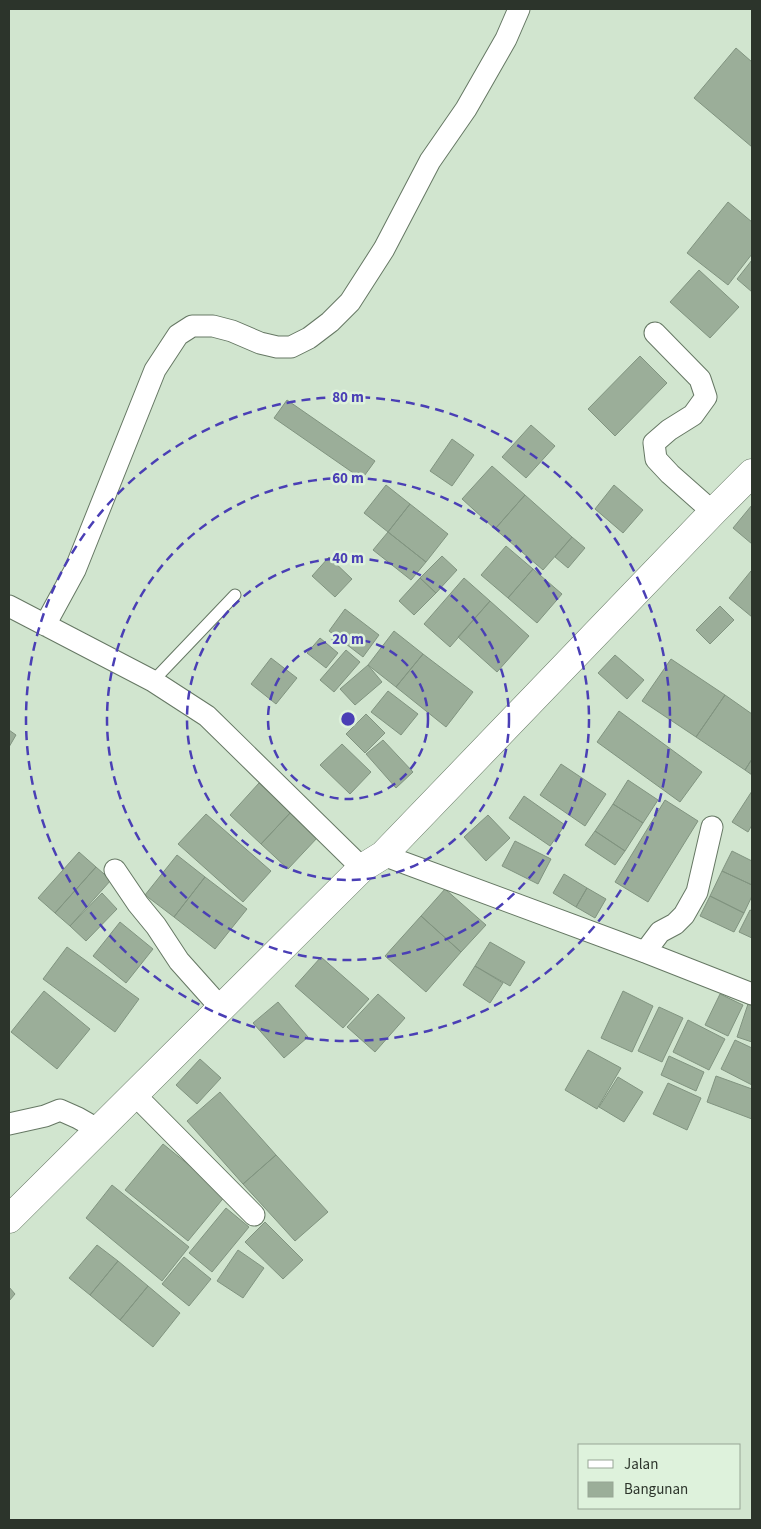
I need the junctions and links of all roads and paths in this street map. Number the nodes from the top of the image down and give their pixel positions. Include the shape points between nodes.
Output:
1 (519, 9) edge
2 (655, 333) dead end
3 (752, 473) edge
4 (713, 512) junction
5 (235, 596) dead end
6 (9, 606) edge
7 (45, 625) junction
8 (153, 681) junction
9 (712, 827) dead end
10 (373, 861) junction
11 (115, 870) dead end
12 (645, 952) junction
13 (752, 994) edge
14 (221, 1008) junction
15 (134, 1094) junction
16 (9, 1124) edge
17 (99, 1130) junction
18 (254, 1215) dead end
19 (9, 1220) edge

1 - 7 street via 506,40 466,109 430,161 384,249 350,302 330,322 310,338 291,347 277,348 213,326 192,326 178,335 155,370 75,570
2 - 4 street via 700,379 706,397 693,415 654,443 656,459
3 - 4 main road
4 - 10 main road
5 - 8 lane
6 - 7 street
7 - 8 street
8 - 10 street via 206,716
9 - 12 street via 697,892 684,915 676,924 660,932
10 - 12 street
10 - 14 main road
11 - 14 street via 179,961
12 - 13 street
14 - 15 main road
15 - 17 main road
15 - 18 street
16 - 17 street via 60,1110
17 - 19 main road

